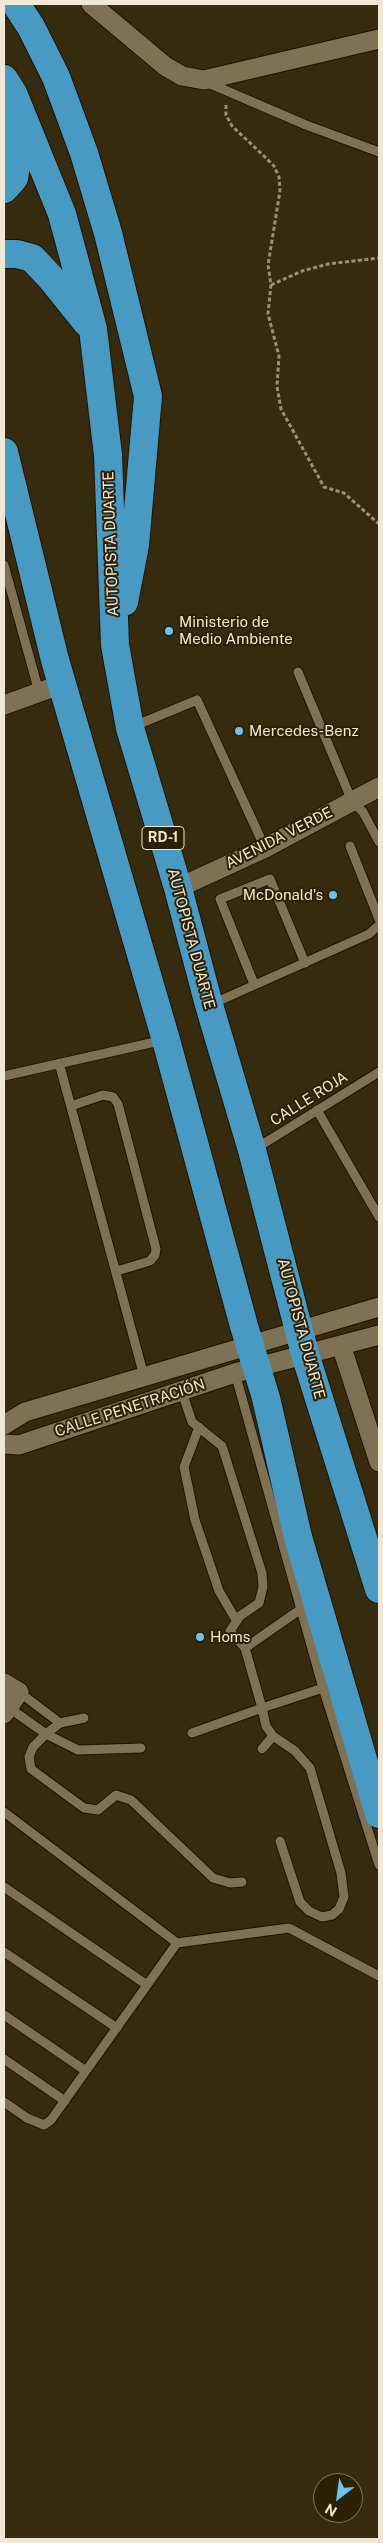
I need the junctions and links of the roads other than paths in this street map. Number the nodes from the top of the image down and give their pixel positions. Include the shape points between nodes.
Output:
1 (16, 4) edge
2 (91, 4) edge
3 (379, 39) edge
4 (204, 80) junction
5 (8, 86) edge
6 (379, 152) edge
7 (4, 189) edge
8 (4, 254) edge
9 (93, 330) junction
10 (4, 452) edge
11 (4, 565) edge
12 (116, 645) junction
13 (298, 672) dead end
14 (50, 688) junction
15 (4, 705) edge
16 (130, 728) junction
17 (379, 787) edge
18 (352, 801) junction
19 (379, 842) edge
20 (350, 846) dead end
21 (265, 848) junction
22 (178, 888) junction
23 (379, 919) edge
24 (379, 925) edge
25 (305, 963) junction
26 (254, 984) junction
27 (209, 1005) junction
28 (166, 1040) junction
29 (59, 1063) junction
30 (379, 1072) edge
31 (4, 1076) edge
32 (71, 1106) junction
33 (317, 1110) junction
34 (252, 1150) junction
35 (379, 1217) edge
36 (117, 1271) junction
37 (379, 1307) edge
38 (379, 1335) edge
39 (303, 1342) junction
40 (341, 1345) junction
41 (247, 1361) junction
42 (144, 1376) junction
43 (182, 1392) junction
44 (4, 1425) edge
45 (199, 1427) junction
46 (4, 1444) edge
47 (379, 1462) edge
48 (379, 1589) edge
49 (301, 1609) junction
50 (236, 1620) junction
51 (245, 1648) junction
52 (322, 1688) junction
53 (8, 1700) edge
54 (262, 1708) junction
55 (84, 1718) dead end
56 (60, 1723) junction
57 (192, 1733) dead end
58 (46, 1734) junction
59 (273, 1736) junction
60 (141, 1748) dead end
61 (262, 1750) dead end
62 (4, 1812) edge
63 (379, 1814) edge
64 (280, 1841) dead end
65 (379, 1865) edge
66 (242, 1882) dead end
67 (4, 1887) edge
68 (176, 1943) junction
69 (4, 1952) edge
70 (379, 1976) edge
71 (147, 1985) junction
72 (4, 2015) edge
73 (116, 2028) junction
74 (4, 2059) edge
75 (86, 2071) junction
76 (65, 2101) junction
77 (4, 2102) edge

1 - 12 highway via 56,77 84,153 108,233 148,396 136,545
2 - 4 street via 165,66 182,76
3 - 4 street
4 - 6 lane via 306,126
5 - 7 highway via 16,166 14,178
5 - 9 highway, AUTOPISTA DUARTE / RD-1 via 62,214
8 - 9 highway via 32,258
9 - 12 highway, AUTOPISTA DUARTE / RD-1 via 108,454
10 - 14 highway
11 - 14 lane
12 - 16 highway, AUTOPISTA DUARTE / RD-1
13 - 18 lane
14 - 15 street
14 - 28 highway
16 - 21 lane via 197,700
16 - 22 highway, AUTOPISTA DUARTE / RD-1
17 - 18 street, AVENIDA VERDE
18 - 19 lane via 363,812
18 - 21 street, AVENIDA VERDE
20 - 23 lane
21 - 22 street, AVENIDA VERDE
22 - 27 highway, AUTOPISTA DUARTE / RD-1
24 - 25 lane via 369,934
25 - 26 lane
25 - 26 lane via 270,879 220,899
26 - 27 lane
27 - 34 highway, AUTOPISTA DUARTE / RD-1
28 - 29 lane
28 - 41 highway
29 - 31 lane
29 - 32 lane
30 - 33 lane, CALLE ROJA
32 - 36 lane
32 - 36 lane via 103,1095 113,1097 118,1104 156,1249 150,1261
33 - 34 lane, CALLE ROJA
33 - 35 lane
34 - 39 highway, AUTOPISTA DUARTE / RD-1
36 - 42 lane
37 - 39 street
38 - 40 street
39 - 40 street
39 - 41 street
39 - 41 street
39 - 48 highway, AUTOPISTA DUARTE / RD-1
40 - 47 street
41 - 42 street, CALLE PENETRACIÓN
41 - 43 street, CALLE PENETRACIÓN
41 - 49 lane
41 - 63 highway via 266,1398 298,1537
42 - 44 street, CALLE PENETRACIÓN via 25,1412
43 - 45 lane via 192,1422
43 - 46 street, CALLE PENETRACIÓN via 19,1445
45 - 50 lane via 184,1467 195,1520 219,1591
45 - 50 lane via 222,1446 262,1573 260,1603
49 - 51 lane
49 - 52 lane
50 - 51 lane via 230,1631
51 - 54 lane
52 - 54 lane
52 - 65 lane
53 - 56 lane
53 - 58 lane
54 - 57 lane
54 - 59 lane via 266,1726
55 - 56 lane
56 - 58 lane
58 - 60 lane via 78,1750
58 - 66 lane via 33,1747 29,1757 31,1769 84,1808 98,1810 116,1795 131,1800 213,1878 230,1884
59 - 61 lane
59 - 64 lane via 304,1758 310,1768 341,1873 344,1897 339,1909 322,1917 300,1902
62 - 68 lane
67 - 71 lane
68 - 70 lane via 289,1928
68 - 71 lane
69 - 73 lane
71 - 73 lane
72 - 75 lane
73 - 75 lane
74 - 76 lane
75 - 76 lane
76 - 77 lane via 44,2125

